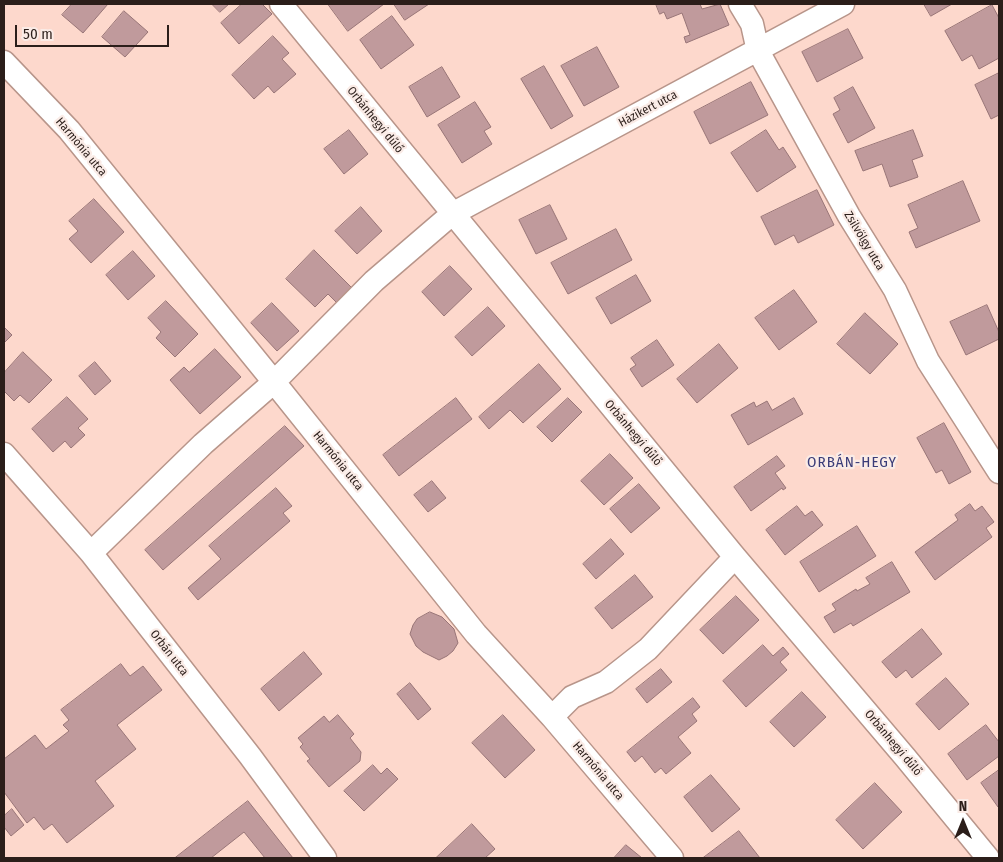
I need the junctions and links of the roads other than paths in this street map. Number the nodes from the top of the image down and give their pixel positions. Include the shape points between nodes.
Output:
1 (281, 4) edge
2 (740, 4) edge
3 (843, 4) edge
4 (758, 51) junction
5 (4, 62) edge
6 (452, 214) junction
7 (274, 382) junction
8 (4, 454) edge
9 (999, 472) edge
10 (90, 553) junction
11 (735, 557) junction
12 (552, 717) junction
13 (324, 858) edge
14 (672, 858) edge
15 (988, 858) edge

1 - 6 street, Orbánhegyi dűlő
2 - 4 street, Zsilvölgy utca via 752,24
3 - 4 street, Házikert utca
4 - 6 street, Házikert utca
4 - 9 street, Zsilvölgy utca via 849,216 895,290 928,361
5 - 7 street, Harmónia utca via 68,130
6 - 7 street, Házikert utca via 374,281
6 - 11 street, Orbánhegyi dűlő
7 - 10 street, Házikert utca via 203,444
7 - 12 street, Harmónia utca via 476,634
8 - 10 street, Orbán utca
10 - 13 street, Orbán utca via 250,756
11 - 12 street via 648,649 606,682 572,697
11 - 15 street, Orbánhegyi dűlő
12 - 14 street, Harmónia utca

